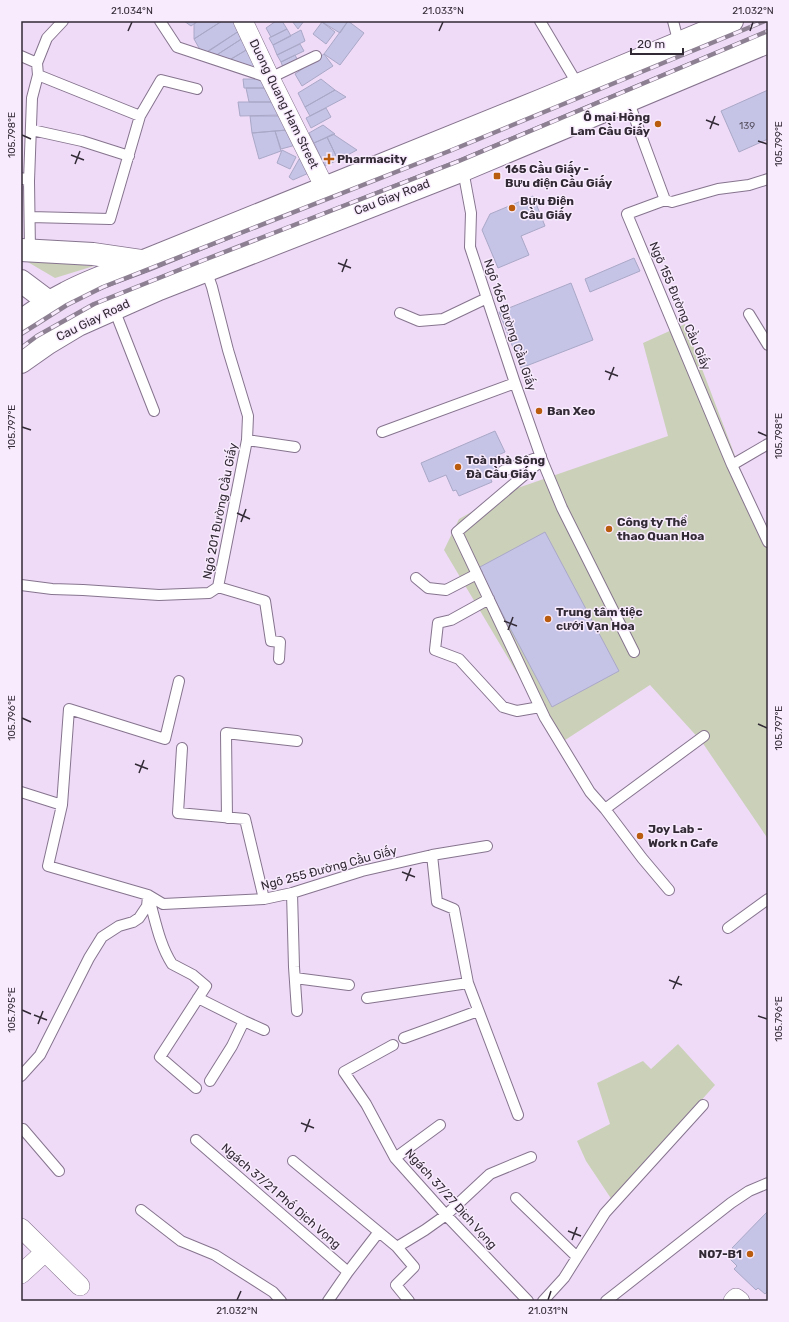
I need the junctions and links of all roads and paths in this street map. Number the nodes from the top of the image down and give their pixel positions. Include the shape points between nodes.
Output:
1 (63, 21) edge
2 (160, 21) edge
3 (243, 21) edge
4 (540, 21) edge
5 (673, 21) edge
6 (732, 21) edge
7 (768, 42) edge
8 (679, 44) junction
9 (21, 56) edge
10 (316, 56) dead end
11 (37, 63) junction
12 (38, 75) junction
13 (270, 78) junction
14 (578, 85) junction
15 (197, 88) dead end
16 (542, 100) junction
17 (628, 100) junction
18 (140, 116) junction
19 (32, 130) junction
20 (555, 131) junction
21 (128, 156) junction
22 (462, 170) junction
23 (25, 179) edge
24 (768, 180) edge
25 (325, 188) junction
26 (664, 200) junction
27 (30, 217) junction
28 (26, 250) edge
29 (144, 261) junction
30 (206, 270) junction
31 (21, 281) edge
32 (487, 298) junction
33 (49, 302) junction
34 (114, 309) junction
35 (400, 313) dead end
36 (748, 314) dead end
37 (21, 321) edge
38 (764, 329) edge
39 (768, 346) edge
40 (21, 362) edge
41 (515, 383) junction
42 (154, 411) dead end
43 (382, 432) dead end
44 (247, 440) junction
45 (768, 444) edge
46 (295, 447) dead end
47 (542, 458) junction
48 (732, 465) junction
49 (503, 471) dead end
50 (768, 542) edge
51 (477, 574) junction
52 (416, 578) dead end
53 (21, 585) edge
54 (218, 587) junction
55 (489, 599) junction
56 (634, 652) dead end
57 (279, 659) dead end
58 (179, 681) dead end
59 (540, 707) junction
60 (704, 736) dead end
61 (297, 741) dead end
62 (182, 748) dead end
63 (21, 792) edge
64 (62, 805) junction
65 (605, 809) junction
66 (228, 818) junction
67 (487, 846) dead end
68 (432, 855) junction
69 (669, 890) dead end
70 (292, 893) junction
71 (148, 895) junction
72 (264, 899) junction
73 (768, 899) edge
74 (728, 928) dead end
75 (295, 978) junction
76 (468, 984) junction
77 (349, 985) dead end
78 (198, 998) junction
79 (367, 998) dead end
80 (297, 1011) dead end
81 (478, 1011) junction
82 (244, 1021) junction
83 (264, 1030) dead end
84 (404, 1038) dead end
85 (393, 1045) dead end
86 (21, 1076) edge
87 (210, 1081) dead end
88 (196, 1088) dead end
89 (703, 1105) dead end
90 (518, 1115) dead end
91 (440, 1125) dead end
92 (22, 1129) edge
93 (196, 1140) dead end
94 (531, 1157) dead end
95 (395, 1158) junction
96 (293, 1161) dead end
97 (59, 1171) dead end
98 (768, 1183) edge
99 (516, 1198) dead end
100 (141, 1210) dead end
101 (446, 1215) junction
102 (21, 1228) edge
103 (378, 1233) junction
104 (397, 1247) junction
105 (45, 1252) junction
106 (577, 1257) junction
107 (348, 1272) junction
108 (21, 1274) edge
109 (80, 1286) dead end
110 (282, 1301) edge
111 (328, 1301) edge
112 (408, 1301) edge
113 (528, 1301) edge
114 (542, 1301) edge
115 (606, 1301) edge
116 (733, 1301) edge
117 (740, 1301) edge

1 - 11 lane via 47,38
2 - 13 lane via 177,47
3 - 13 street, Duong Quang Ham Street
4 - 14 lane
5 - 8 lane
6 - 8 main road
7 - 17 main road, Cau Giay Road
8 - 14 main road
9 - 11 lane
10 - 13 lane
11 - 12 lane
12 - 18 lane
12 - 19 lane via 32,98
13 - 25 street, Duong Quang Ham Street
14 - 16 main road
15 - 18 lane via 161,80
16 - 20 main road
16 - 25 main road
17 - 20 main road, Cau Giay Road
17 - 26 lane
18 - 21 lane
19 - 21 lane via 82,141
19 - 23 lane
20 - 22 main road, Cau Giay Road
21 - 27 lane via 110,219
22 - 30 main road, Cau Giay Road
22 - 32 lane, Ngõ 165 Đường Cầu Giấy via 471,213 470,247
23 - 27 lane
24 - 26 lane via 718,189 672,202
25 - 29 main road
26 - 48 lane, Ngõ 155 Đường Cầu Giấy via 627,214
27 - 28 lane
28 - 29 main road via 93,254
29 - 33 main road via 96,279
30 - 34 main road, Cau Giay Road
30 - 44 lane, Ngõ 201 Đường Cầu Giấy via 248,416
31 - 33 main road
32 - 35 lane via 443,319 420,321
32 - 41 lane, Ngõ 165 Đường Cầu Giấy
33 - 37 main road
34 - 40 main road, Cau Giay Road via 72,329
34 - 42 lane
36 - 38 lane
38 - 39 lane
41 - 43 lane
41 - 47 lane, Ngõ 165 Đường Cầu Giấy
44 - 46 lane
44 - 54 lane, Ngõ 201 Đường Cầu Giấy
45 - 48 lane
47 - 49 lane
47 - 51 lane via 457,532
47 - 56 lane, Ngõ 165 Đường Cầu Giấy via 562,508
48 - 50 lane, Ngõ 155 Đường Cầu Giấy
51 - 52 lane via 446,590 428,588
51 - 55 lane
53 - 54 lane, Ngõ 201 Đường Cầu Giấy via 160,595 209,593
54 - 57 lane via 265,601 271,641 280,642
55 - 59 lane
55 - 59 lane via 451,620 438,623 435,650 459,659 503,707 517,711
58 - 64 lane via 165,739 69,709
59 - 65 lane via 590,792
60 - 65 lane
61 - 66 lane via 226,733
62 - 66 lane via 178,813
63 - 64 lane
64 - 71 lane, Ngõ 255 Đường Cầu Giấy via 48,866
65 - 69 lane
66 - 72 lane via 245,819
67 - 68 lane, Ngõ 255 Đường Cầu Giấy
68 - 70 lane, Ngõ 255 Đường Cầu Giấy via 362,870
68 - 76 lane via 437,902 454,909
70 - 72 lane, Ngõ 255 Đường Cầu Giấy
70 - 75 lane
71 - 72 lane, Ngõ 255 Đường Cầu Giấy via 163,904
71 - 78 lane via 164,948 172,964 193,975 206,986
71 - 86 lane via 147,906 139,918 119,926 102,937 40,1055
73 - 74 lane
75 - 77 lane
75 - 80 lane
76 - 79 lane
76 - 81 lane
78 - 82 lane
78 - 88 lane via 160,1057
81 - 84 lane
81 - 90 lane
82 - 83 lane
82 - 87 lane
85 - 95 lane, Ngách 37/27 Dịch Vọng via 344,1072 366,1104
89 - 106 lane via 605,1213
91 - 95 lane
92 - 97 lane
93 - 107 lane, Ngách 37/21 Phố Dịch Vọng
94 - 101 lane via 490,1174
95 - 101 lane, Ngách 37/27 Dịch Vọng
96 - 103 lane
98 - 115 lane via 730,1202
99 - 106 lane
100 - 110 lane via 182,1241 215,1255 273,1292
101 - 104 lane
101 - 113 lane, Ngách 37/27 Dịch Vọng
102 - 105 street
103 - 104 lane
103 - 107 lane
104 - 112 lane via 414,1267 396,1285
105 - 108 street
105 - 109 street
106 - 114 lane via 564,1278
107 - 111 lane
116 - 117 street via 736,1298

